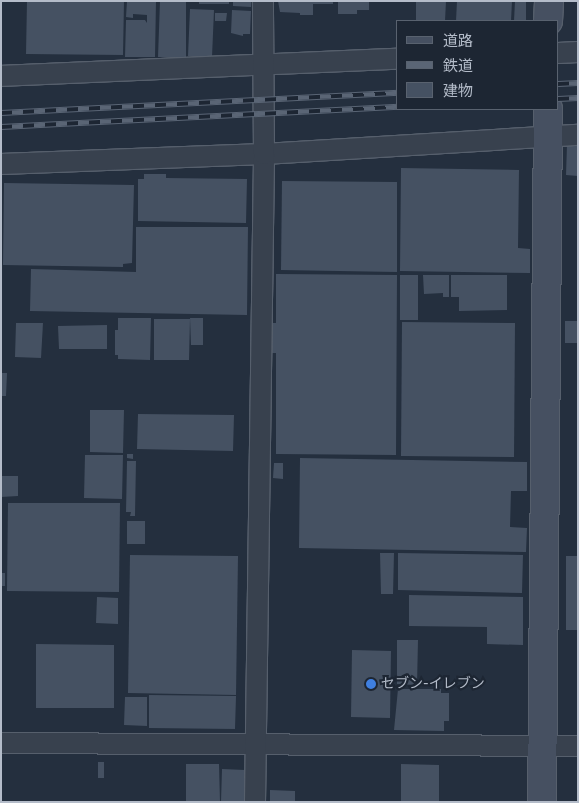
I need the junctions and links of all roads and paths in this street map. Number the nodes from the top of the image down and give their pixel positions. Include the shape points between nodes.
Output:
1 (263, 1) edge
2 (549, 1) edge
3 (548, 20) edge
4 (578, 52) edge
5 (559, 53) edge
6 (396, 59) edge
7 (262, 65) junction
8 (1, 76) edge
9 (548, 110) edge
10 (578, 135) edge
11 (547, 137) junction
12 (264, 154) junction
13 (1, 164) edge
14 (1, 743) edge
15 (256, 745) junction
16 (542, 745) junction
17 (578, 746) edge
18 (255, 802) edge
19 (542, 802) edge

1 - 7 street
2 - 3 street
4 - 5 street
6 - 7 street
7 - 8 street
7 - 12 street
9 - 11 street
10 - 11 street
11 - 12 street
11 - 16 street
12 - 13 street
12 - 15 street
14 - 15 street
15 - 16 street
15 - 18 street
16 - 17 street
16 - 19 street

